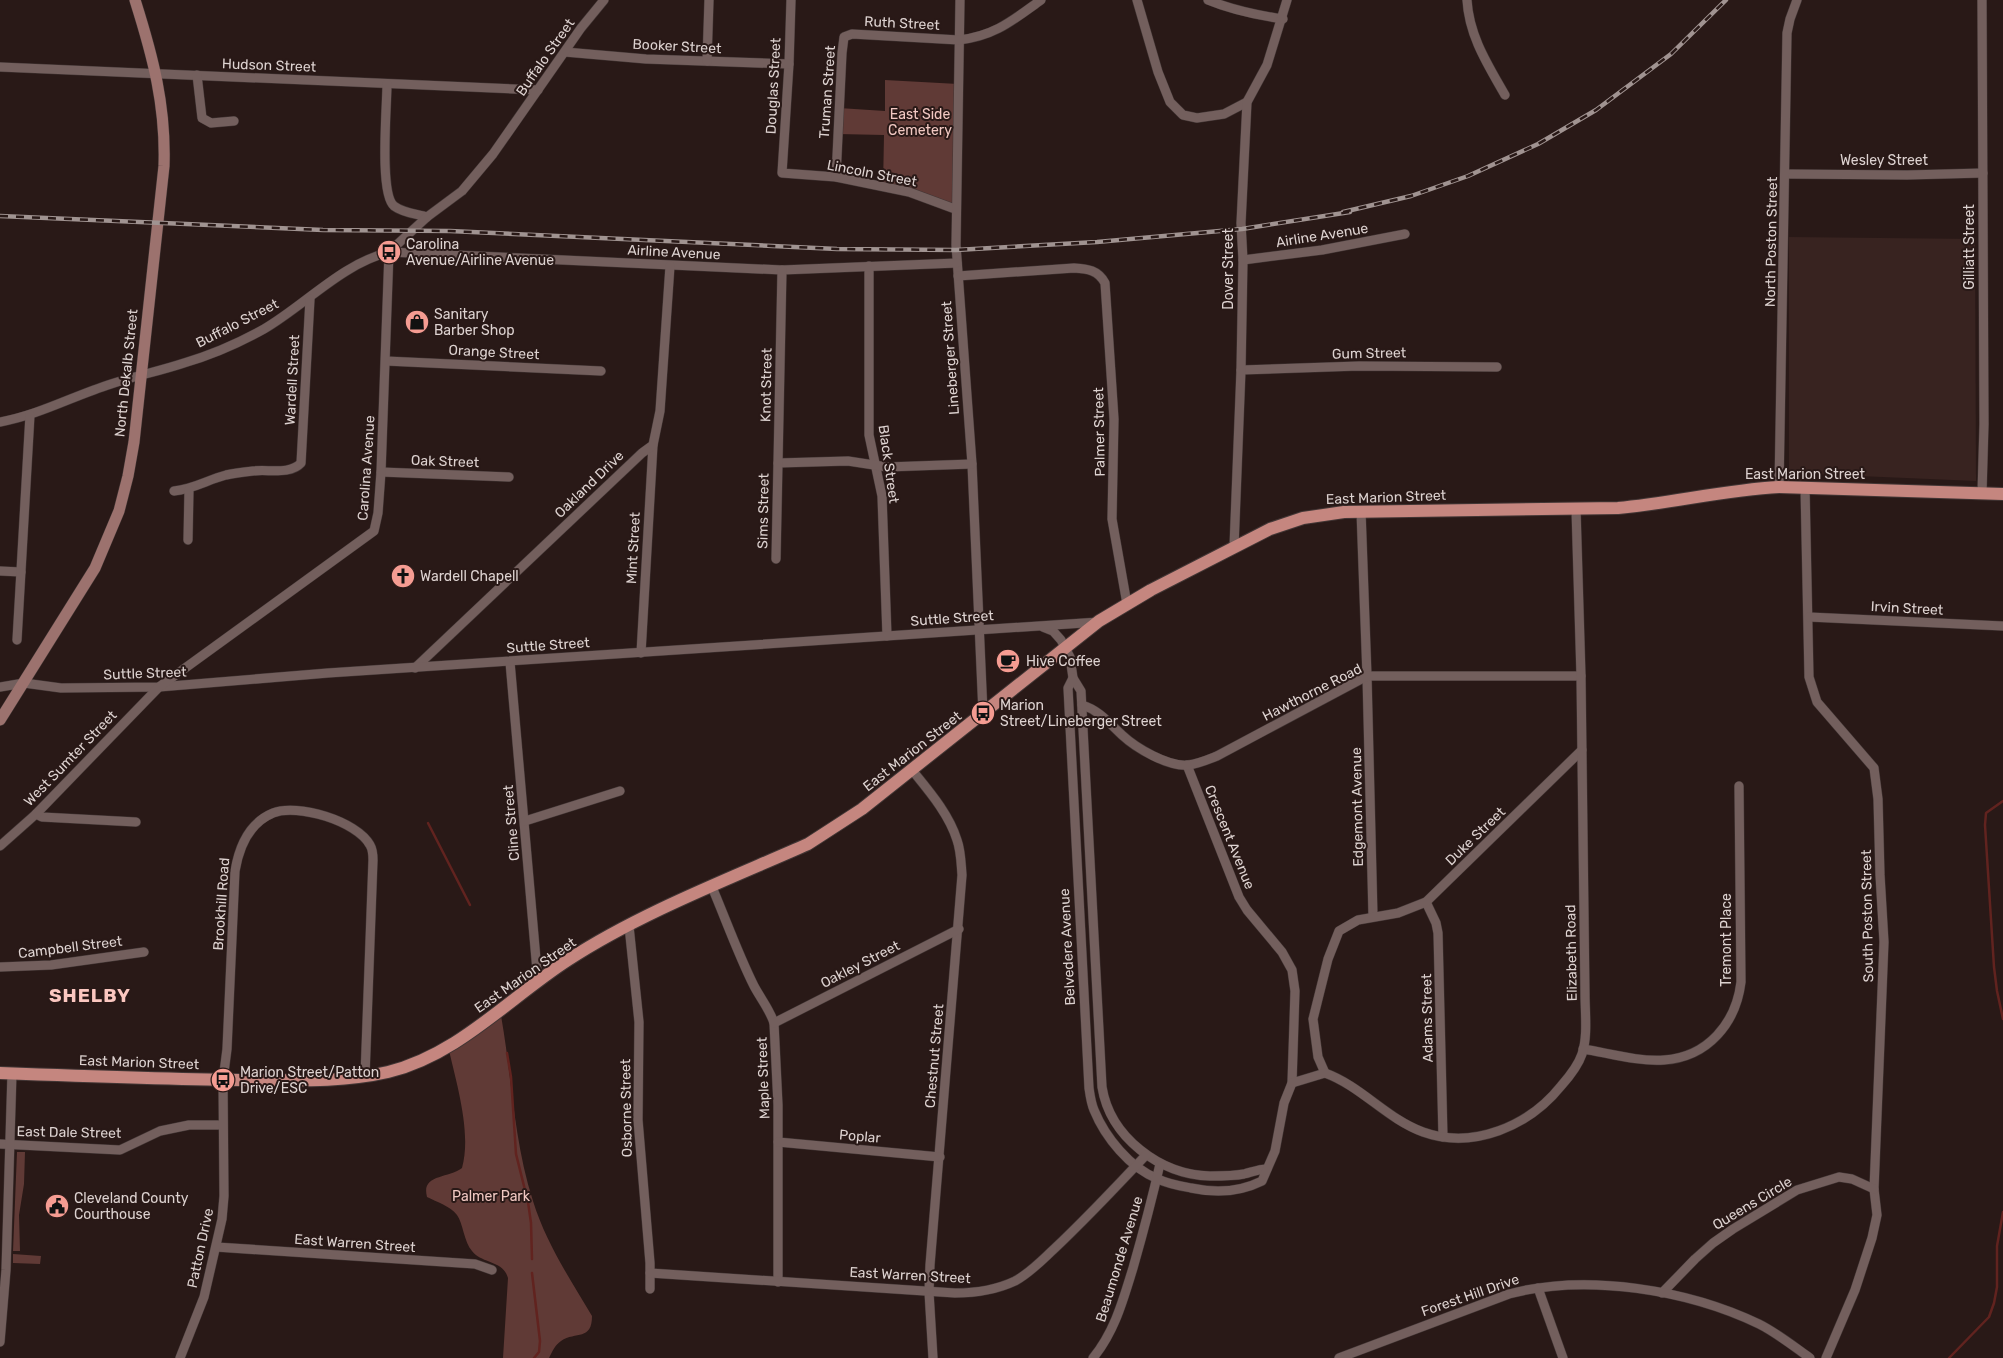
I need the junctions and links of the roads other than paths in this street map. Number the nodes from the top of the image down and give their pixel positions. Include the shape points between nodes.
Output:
1 (135, 0) edge
2 (604, 0) edge
3 (709, 0) edge
4 (791, 0) edge
5 (960, 0) edge
6 (1041, 0) edge
7 (1137, 0) edge
8 (1208, 0) edge
9 (1287, 0) edge
10 (1466, 0) edge
11 (1797, 0) edge
12 (1982, 0) edge
13 (1283, 19) junction
14 (844, 37) joint
15 (959, 40) junction
16 (565, 52) junction
17 (707, 61) junction
18 (789, 64) junction
19 (0, 67) edge
20 (157, 73) junction
21 (197, 75) junction
22 (387, 84) junction
23 (538, 90) junction
24 (1505, 95) dead end
25 (1247, 102) junction
26 (234, 121) dead end
27 (782, 173) joint
28 (1983, 173) junction
29 (1786, 174) junction
30 (836, 178) junction
31 (955, 209) junction
32 (427, 217) junction
33 (1405, 234) dead end
34 (389, 252) junction
35 (1243, 260) junction
36 (957, 263) junction
37 (670, 266) junction
38 (869, 266) junction
39 (782, 270) junction
40 (958, 276) junction
41 (310, 298) junction
42 (386, 361) junction
43 (1498, 367) dead end
44 (1241, 370) junction
45 (601, 371) dead end
46 (141, 375) junction
47 (30, 415) junction
48 (0, 422) edge
49 (653, 445) junction
50 (778, 463) junction
51 (972, 464) junction
52 (874, 465) junction
53 (381, 472) junction
54 (509, 477) dead end
55 (1779, 487) junction
56 (1805, 487) junction
57 (189, 490) junction
58 (174, 491) dead end
59 (1982, 493) junction
60 (2003, 494) edge
61 (1576, 509) junction
62 (1361, 511) junction
63 (188, 540) dead end
64 (1234, 547) junction
65 (776, 559) dead end
66 (0, 571) edge
67 (21, 572) junction
68 (1127, 604) junction
69 (1809, 617) junction
70 (1099, 622) junction
71 (1038, 626) junction
72 (2003, 626) edge
73 (980, 630) junction
74 (887, 636) junction
75 (17, 640) dead end
76 (1066, 647) junction
77 (641, 653) junction
78 (510, 662) junction
79 (415, 668) junction
80 (1367, 676) junction
81 (1581, 676) junction
82 (1073, 678) junction
83 (24, 683) junction
84 (0, 687) edge
85 (159, 687) junction
86 (1082, 705) junction
87 (984, 713) junction
88 (0, 720) edge
89 (1582, 750) junction
90 (1187, 765) junction
91 (912, 770) junction
92 (1739, 786) dead end
93 (620, 791) dead end
94 (36, 814) junction
95 (525, 821) junction
96 (136, 822) dead end
97 (0, 846) edge
98 (1090, 863) junction
99 (1076, 864) junction
100 (712, 887) junction
101 (1426, 902) junction
102 (1373, 916) junction
103 (629, 926) junction
104 (959, 929) junction
105 (144, 952) dead end
106 (0, 968) edge
107 (538, 982) junction
108 (774, 1024) junction
109 (1086, 1028) junction
110 (1099, 1028) junction
111 (1583, 1049) junction
112 (6, 1073) edge
113 (1326, 1073) junction
114 (366, 1076) junction
115 (223, 1080) junction
116 (1292, 1083) junction
117 (222, 1125) junction
118 (1443, 1137) junction
119 (778, 1142) junction
120 (0, 1144) edge
121 (10, 1144) junction
122 (1146, 1155) junction
123 (940, 1157) junction
124 (1160, 1164) junction
125 (1136, 1166) junction
126 (1267, 1169) junction
127 (1156, 1179) junction
128 (1874, 1189) junction
129 (4, 1218) edge
130 (216, 1247) junction
131 (492, 1270) dead end
132 (650, 1273) junction
133 (778, 1282) junction
134 (1538, 1288) junction
135 (650, 1289) dead end
136 (929, 1292) junction
137 (1662, 1293) junction
138 (1, 1314) edge
139 (0, 1342) edge
140 (180, 1358) edge
141 (932, 1358) edge
142 (1093, 1358) edge
143 (1338, 1358) edge
144 (1563, 1358) edge
145 (1810, 1358) edge
146 (1826, 1358) edge

1 - 20 main road, North Dekalb Street
2 - 16 street, Buffalo Street
3 - 17 street
4 - 18 street, Douglas Street
5 - 15 street, Lineberger Street
6 - 15 street, Ruth Street via 994,31
7 - 25 street via 1170,102 1183,115 1197,118 1224,114
8 - 13 street via 1249,14
9 - 13 street, Dover Street
10 - 24 street via 1473,33
11 - 29 street, North Poston Street via 1787,33
12 - 28 street, Gilliatt Street
13 - 25 street, Dover Street via 1268,65
14 - 15 street, Ruth Street via 852,34
14 - 30 street, Truman Street
15 - 31 street, Lineberger Street
16 - 17 street, Booker Street
16 - 23 street, Buffalo Street
17 - 18 street, Booker Street
18 - 27 street, Douglas Street
19 - 20 street, Hudson Street
20 - 21 street, Hudson Street
20 - 46 main road, North Dekalb Street via 164,127 164,166
21 - 22 street, Hudson Street
21 - 26 street via 202,118 211,123
22 - 23 street, Hudson Street
22 - 32 street via 387,194 395,207
23 - 32 street, Buffalo Street via 493,154 462,191
25 - 35 street, Dover Street via 1241,223
27 - 30 street, Lincoln Street
28 - 29 street, Wesley Street
28 - 59 street, Gilliatt Street
29 - 55 street, North Poston Street
30 - 31 street, Lincoln Street via 909,192
31 - 36 street, Lineberger Street
32 - 34 street
33 - 35 street, Airline Avenue via 1322,250
34 - 37 street, Airline Avenue
34 - 41 street, Buffalo Street via 345,273
34 - 42 street, Carolina Avenue
35 - 44 street, Dover Street
36 - 38 street, Airline Avenue
36 - 40 street, Lineberger Street
37 - 39 street, Airline Avenue
37 - 49 street via 660,411
38 - 39 street, Airline Avenue
38 - 52 street, Black Street via 869,435
39 - 50 street, Knot Street
40 - 51 street, Lineberger Street
40 - 68 street, Palmer Street via 1074,268 1092,270 1101,276 1106,287 1115,442 1112,519
41 - 46 street, Buffalo Street via 263,329 226,347
41 - 57 street, Wardell Street via 301,463 289,470 226,475
42 - 45 street, Orange Street
42 - 53 street, Carolina Avenue
43 - 44 street, Gum Street via 1360,366
44 - 64 street, Dover Street
46 - 47 street, Buffalo Street via 108,384
46 - 83 main road, North Dekalb Street via 128,476 114,526 95,568
47 - 48 street, Buffalo Street
47 - 67 street
49 - 77 street, Mint Street
49 - 79 street, Oakland Drive
50 - 52 street via 848,461
50 - 65 street, Sims Street
51 - 52 street
51 - 73 street, Lineberger Street
52 - 74 street, Black Street via 882,496
53 - 54 street, Oak Street
53 - 85 street, Carolina Avenue via 377,523 368,537
55 - 56 main road, East Marion Street
55 - 61 main road, East Marion Street via 1728,491 1648,505
56 - 59 main road, East Marion Street
56 - 69 street, South Poston Street
57 - 58 street
57 - 63 street
59 - 60 main road, East Marion Street
61 - 62 main road, East Marion Street
61 - 81 street, Elizabeth Road
62 - 64 main road, East Marion Street via 1303,518
62 - 80 street, Edgemont Avenue
64 - 68 main road, East Marion Street
66 - 67 street
67 - 75 street
68 - 70 main road, East Marion Street
69 - 72 street, Irvin Street
69 - 128 street, South Poston Street via 1809,677 1816,702 1874,768 1878,799 1884,942
70 - 71 street, Suttle Street
70 - 76 main road, East Marion Street
71 - 73 street, Suttle Street
71 - 76 street via 1053,630
73 - 74 street, Suttle Street
73 - 87 street, Lineberger Street
74 - 77 street, Suttle Street
76 - 82 street, Belvedere Avenue
76 - 87 main road, East Marion Street
77 - 78 street, Suttle Street
78 - 79 street, Suttle Street
78 - 95 street, Cline Street
79 - 85 street, Suttle Street
80 - 81 street, Hawthorne Road
80 - 90 street, Hawthorne Road via 1217,756
80 - 102 street, Edgemont Avenue
81 - 89 street, Elizabeth Road
82 - 86 street, Belvedere Avenue via 1081,689
82 - 99 street, Belvedere Avenue via 1068,690
83 - 84 street, Suttle Street
83 - 85 street, Suttle Street via 61,688
83 - 88 main road, North Dekalb Street
85 - 94 street, West Sumter Street
86 - 90 street, Hawthorne Road via 1102,716 1135,745 1167,762
86 - 98 street, Belvedere Avenue
87 - 91 main road, East Marion Street
89 - 101 street, Duke Street
89 - 111 street, Elizabeth Road
90 - 116 street, Crescent Avenue via 1239,897 1292,970 1295,991
91 - 100 main road, East Marion Street via 827,833
91 - 104 street, Chestnut Street via 949,821 957,840 962,875
92 - 111 street, Tremont Place via 1741,982 1732,1016 1709,1044 1676,1059 1653,1060
93 - 95 street
94 - 96 street via 42,817
94 - 97 street, West Sumter Street
95 - 107 street, Cline Street
98 - 99 street
98 - 110 street, Belvedere Avenue
99 - 109 street, Belvedere Avenue
100 - 103 main road, East Marion Street
100 - 108 street, Maple Street via 738,951
101 - 102 street, Duke Street via 1406,911
101 - 118 street, Adams Street via 1438,933
102 - 113 street via 1339,931 1328,959 1313,1019 1318,1057
103 - 107 main road, East Marion Street via 568,960
103 - 132 street, Osborne Street via 639,1022 638,1120
104 - 108 street, Oakley Street
104 - 123 street, Chestnut Street
105 - 106 street, Campbell Street
107 - 114 main road, East Marion Street via 479,1026 434,1054 388,1072
108 - 119 street, Maple Street
109 - 110 street
109 - 125 street, Belvedere Avenue via 1093,1108 1109,1137
110 - 122 street, Belvedere Avenue via 1102,1087 1107,1104 1124,1134
111 - 118 street, Elizabeth Road via 1576,1067 1557,1091 1522,1121 1485,1134
112 - 115 main road, East Marion Street
112 - 121 street
113 - 116 street
113 - 118 street, Elizabeth Road via 1406,1124
114 - 115 main road, East Marion Street
114 - 115 street, Brookhill Road via 372,851 367,840 342,823 307,812 284,810 272,813 248,833 237,856
115 - 117 street, Patton Drive
116 - 126 street, Belvedere Avenue
117 - 121 street, East Dale Street via 189,1125 160,1131 120,1150
117 - 130 street, Patton Drive via 224,1196
119 - 123 street, Poplar
119 - 133 street, Maple Street
120 - 121 street, East Dale Street
121 - 129 street
122 - 124 street, Belvedere Avenue
122 - 125 street, East Warren Street
123 - 136 street, Chestnut Street
124 - 126 street, Belvedere Avenue via 1209,1176
124 - 127 street, Beaumonde Avenue
125 - 127 street, Belvedere Avenue
125 - 136 street, East Warren Street via 1094,1211 1024,1276 977,1292
126 - 127 street, Belvedere Avenue via 1264,1178 1254,1185 1227,1191 1200,1190
127 - 142 street, Beaumonde Avenue via 1123,1302 1110,1336
128 - 137 street, Queens Circle via 1839,1177 1792,1193 1713,1243
128 - 146 street, South Poston Street via 1877,1215 1872,1238 1855,1290
129 - 138 street
130 - 131 street, East Warren Street via 474,1264
130 - 140 street, Patton Drive via 204,1297
132 - 133 street, East Warren Street
132 - 135 street, Osborne Street
133 - 136 street, East Warren Street
134 - 137 street, Forest Hill Drive via 1579,1285
134 - 143 street, Forest Hill Drive via 1510,1294
134 - 144 street
136 - 141 street, Chestnut Street
137 - 145 street, Forest Hill Drive via 1738,1315 1776,1334
138 - 139 street

